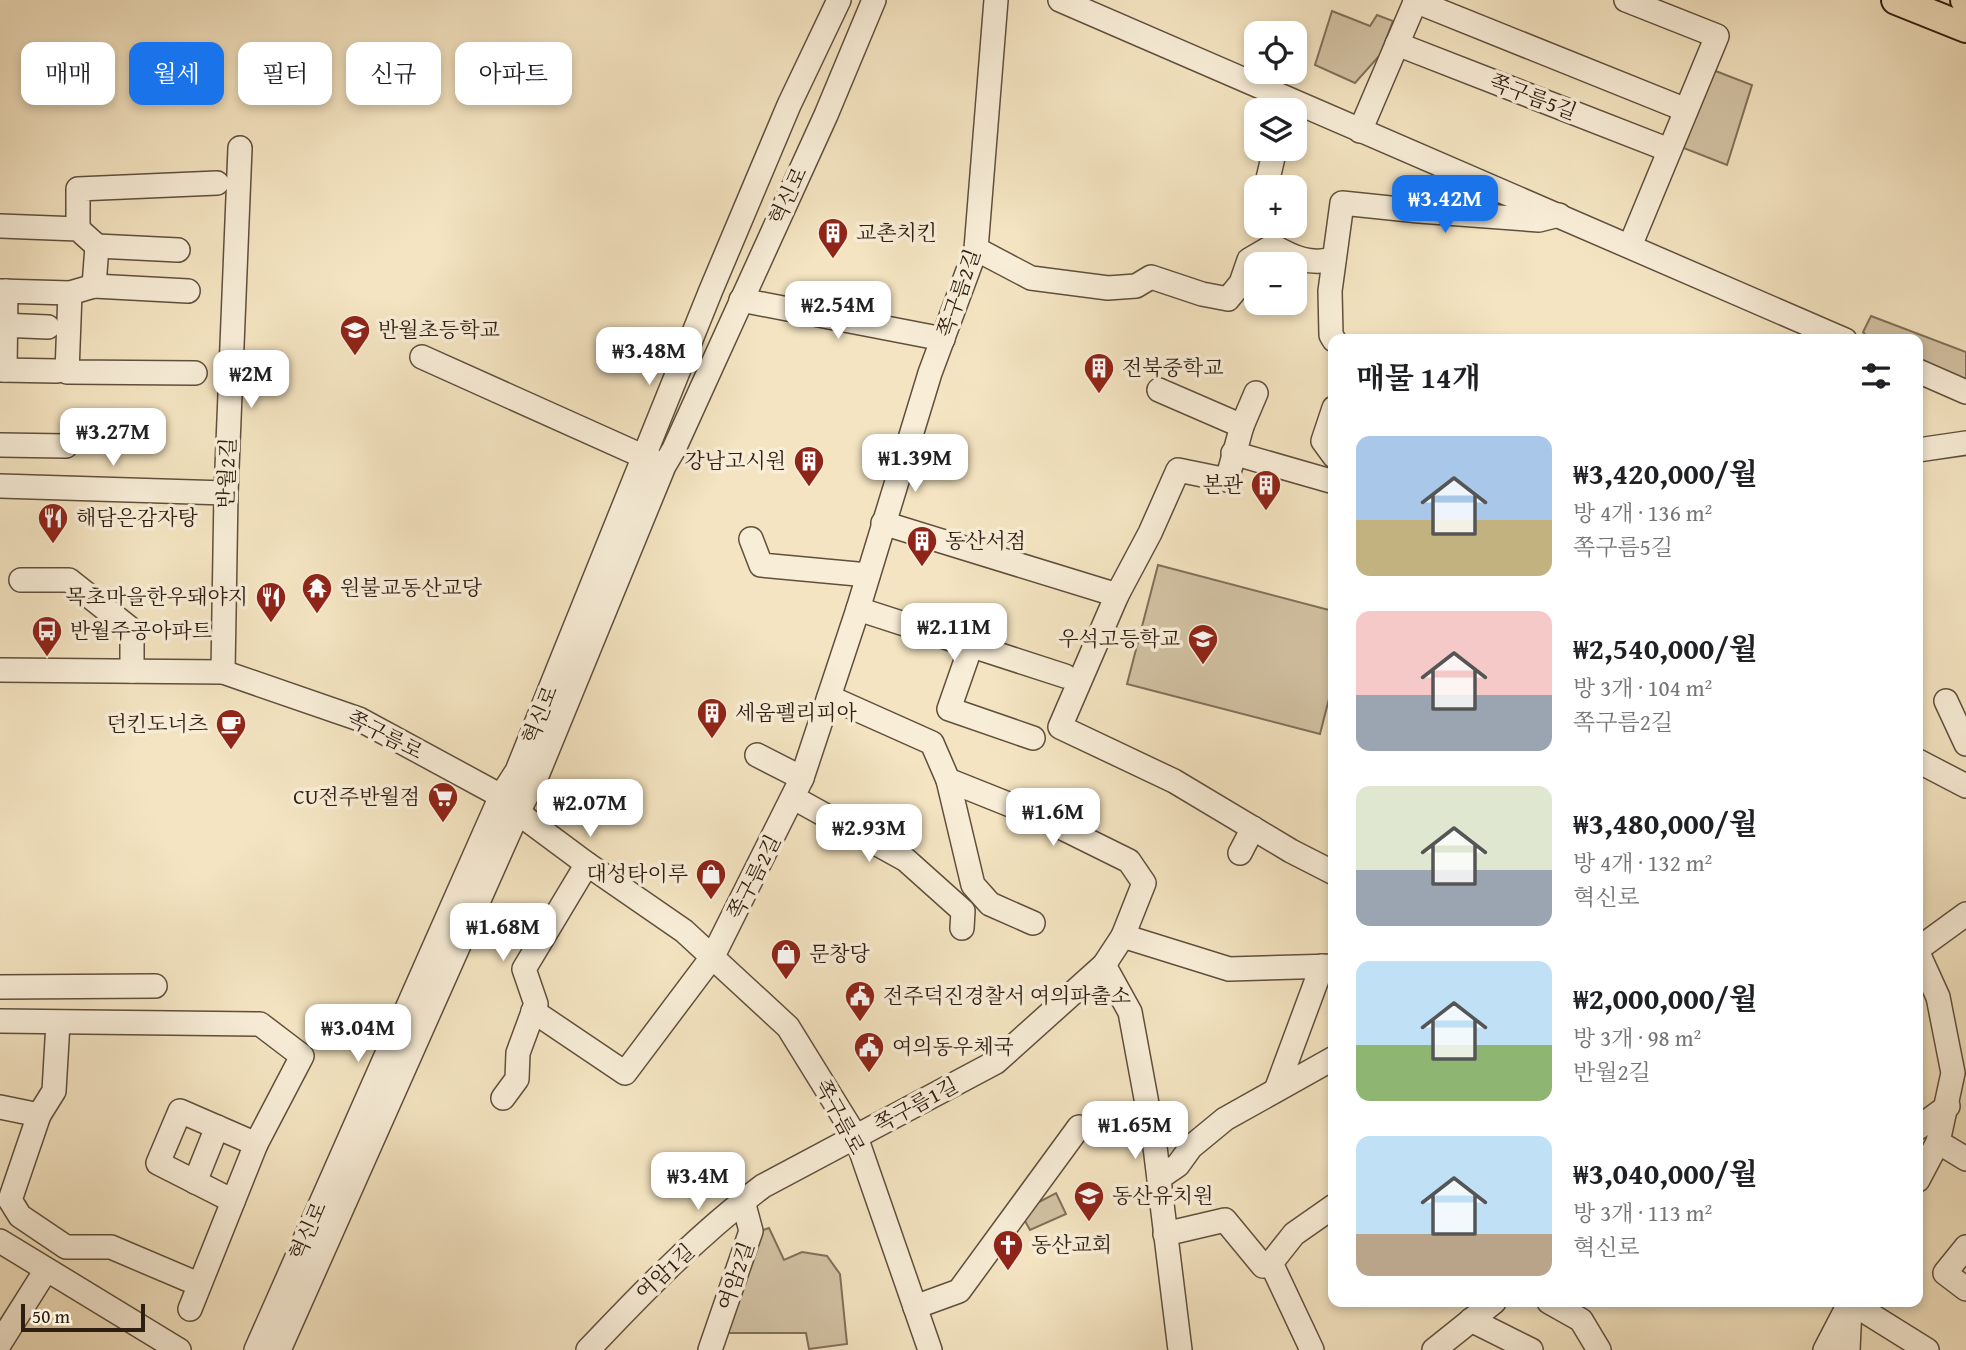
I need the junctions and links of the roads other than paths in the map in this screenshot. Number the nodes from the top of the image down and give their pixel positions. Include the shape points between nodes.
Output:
1 (874, 0) edge
2 (996, 0) edge
3 (1060, 0) edge
4 (1626, 0) edge
5 (1896, 0) edge
6 (836, 1) edge
7 (1416, 1) edge
8 (1097, 8) edge
9 (1966, 28) edge
10 (1397, 44) junction
11 (1274, 98) edge
12 (1686, 110) junction
13 (1307, 112) edge
14 (1360, 131) junction
15 (240, 148) dead end
16 (1669, 150) junction
17 (218, 183) dead end
18 (1560, 215) junction
19 (0, 226) edge
20 (78, 229) junction
21 (1269, 238) edge
22 (1273, 238) edge
23 (97, 246) junction
24 (1630, 246) junction
25 (976, 249) junction
26 (178, 250) dead end
27 (1334, 259) junction
28 (94, 286) junction
29 (3, 291) edge
30 (188, 291) dead end
31 (70, 293) junction
32 (741, 300) junction
33 (3, 325) edge
34 (48, 327) dead end
35 (1331, 334) edge
36 (1831, 334) edge
37 (943, 339) junction
38 (422, 357) dead end
39 (2, 370) edge
40 (57, 371) dead end
41 (195, 373) dead end
42 (1923, 373) edge
43 (1159, 390) dead end
44 (1966, 392) edge
45 (1256, 393) dead end
46 (1242, 426) junction
47 (1328, 426) edge
48 (1964, 440) edge
49 (0, 445) edge
50 (66, 446) dead end
51 (1328, 448) edge
52 (1923, 449) edge
53 (1233, 453) junction
54 (654, 462) junction
55 (1328, 480) edge
56 (0, 486) edge
57 (226, 493) junction
58 (883, 523) junction
59 (751, 539) dead end
60 (868, 575) junction
61 (21, 580) dead end
62 (1117, 595) junction
63 (858, 609) junction
64 (971, 646) junction
65 (0, 670) edge
66 (132, 671) junction
67 (223, 672) junction
68 (1065, 676) dead end
69 (829, 698) junction
70 (1947, 701) dead end
71 (1033, 738) dead end
72 (1966, 744) edge
73 (757, 755) dead end
74 (1923, 764) edge
75 (948, 780) junction
76 (1966, 786) edge
77 (798, 788) junction
78 (510, 803) junction
79 (1253, 828) junction
80 (1240, 853) dead end
81 (587, 864) junction
82 (1328, 870) edge
83 (1966, 914) edge
84 (1033, 923) dead end
85 (962, 928) dead end
86 (1123, 936) junction
87 (1923, 947) edge
88 (713, 956) junction
89 (1923, 963) edge
90 (1104, 965) junction
91 (1328, 966) edge
92 (155, 986) dead end
93 (0, 987) edge
94 (533, 1011) junction
95 (0, 1021) edge
96 (58, 1023) junction
97 (1328, 1061) edge
98 (1276, 1090) junction
99 (503, 1098) dead end
100 (1948, 1106) junction
101 (0, 1107) edge
102 (39, 1115) junction
103 (1923, 1124) edge
104 (217, 1127) junction
105 (1079, 1127) dead end
106 (856, 1137) junction
107 (1938, 1142) junction
108 (256, 1144) junction
109 (1966, 1159) edge
110 (1923, 1170) edge
111 (9, 1176) edge
112 (1159, 1178) junction
113 (195, 1182) junction
114 (233, 1201) junction
115 (743, 1202) junction
116 (1328, 1210) edge
117 (1166, 1234) junction
118 (0, 1241) edge
119 (1966, 1247) edge
120 (1271, 1263) junction
121 (46, 1270) junction
122 (198, 1284) junction
123 (1966, 1289) edge
124 (915, 1307) junction
125 (1488, 1307) edge
126 (1558, 1307) edge
127 (1847, 1307) edge
128 (1850, 1307) edge
129 (1858, 1307) edge
130 (190, 1309) dead end
131 (1471, 1320) junction
132 (3, 1332) edge
133 (179, 1350) edge
134 (256, 1350) edge
135 (279, 1350) edge
136 (588, 1350) edge
137 (710, 1350) edge
138 (930, 1350) edge
139 (1180, 1350) edge
140 (1312, 1350) edge
141 (1434, 1350) edge
142 (1531, 1350) edge
143 (1599, 1350) edge
144 (1825, 1350) edge
145 (1848, 1350) edge
146 (1927, 1350) edge

1 - 32 street, 혁신로
2 - 25 street, 쪽구름2길
3 - 8 street
4 - 12 street via 1717,36
5 - 9 main road
6 - 54 street, 혁신로 via 763,166
7 - 10 street
7 - 12 street
8 - 11 street
10 - 14 street
10 - 16 street, 쪽구름5길
12 - 16 street
13 - 14 street
14 - 18 street
15 - 57 street, 반월2길
16 - 24 street
17 - 20 street via 78,188
18 - 24 street
18 - 27 street via 1538,220 1342,202
19 - 20 street
20 - 23 street
21 - 25 street via 1249,260 1241,283 1228,299 1151,276 1136,286 1108,288 1031,278
22 - 27 street via 1291,256 1318,263
23 - 26 street
23 - 28 street
24 - 36 street
25 - 37 street, 쪽구름2길
27 - 35 street
28 - 30 street
28 - 31 street
29 - 31 street
29 - 33 street
31 - 41 street via 67,372
32 - 37 street
32 - 54 street, 혁신로 via 674,449
33 - 34 street
33 - 39 street
37 - 58 street, 쪽구름2길
38 - 54 street
39 - 40 street
42 - 44 street
43 - 46 street
45 - 46 street
46 - 53 street
47 - 51 street via 1323,441
48 - 52 street
49 - 50 street
53 - 55 street
53 - 62 street via 1227,480 1178,470
54 - 78 street, 혁신로 via 536,778
56 - 57 street
57 - 67 street, 반월2길
58 - 60 street, 쪽구름2길
58 - 62 street
59 - 60 street via 761,565
60 - 63 street, 쪽구름2길
61 - 66 street via 69,580 132,630
62 - 79 street via 1060,727 1174,781
63 - 64 street
63 - 69 street, 쪽구름2길
64 - 68 street
64 - 71 street via 949,709
65 - 66 street, 쪽구름로
66 - 67 street, 쪽구름로
67 - 78 street, 쪽구름로 via 359,719
69 - 75 street via 932,743
69 - 77 street, 쪽구름2길
70 - 72 street
73 - 77 street
74 - 76 street
75 - 84 street via 973,885 990,904
75 - 86 street, 쪽구름1길 via 1129,860 1144,883
77 - 85 street via 906,860 963,911
77 - 88 street, 쪽구름2길
78 - 81 street, 쪽구름로
78 - 134 street, 혁신로
78 - 135 street, 혁신로
79 - 80 street
79 - 82 street
81 - 88 street, 쪽구름로
81 - 94 street via 524,969 536,1004
83 - 87 street
86 - 90 street, 쪽구름1길
86 - 91 street via 1229,969
88 - 94 street via 625,1073
88 - 106 street, 쪽구름로 via 788,1027
89 - 100 street via 1938,998 1953,1073
90 - 106 street, 쪽구름1길 via 996,1062
90 - 112 street via 1130,1012
91 - 98 street
92 - 93 street
94 - 99 street via 519,1053 517,1079
95 - 96 street
96 - 102 street via 54,1091
96 - 108 street via 260,1024 302,1056
97 - 98 street
98 - 112 street via 1225,1119
100 - 103 street
100 - 107 street
101 - 102 street
102 - 111 street
104 - 108 street
104 - 113 street
104 - 113 street via 180,1111 158,1163
105 - 124 street via 959,1291
106 - 115 street, 여암1길 via 763,1186
106 - 124 street, 쪽구름로
107 - 109 street
107 - 110 street
108 - 114 street
111 - 122 street via 10,1200 20,1216 66,1247 111,1247
112 - 117 street
113 - 114 street
114 - 122 street
115 - 136 street, 여암1길 via 645,1289
115 - 137 street, 여암2길 via 751,1231
116 - 120 street via 1294,1234
117 - 120 street via 1225,1220 1263,1266
117 - 139 street
118 - 121 street
119 - 123 street via 1945,1273
120 - 140 street
121 - 132 street
121 - 133 street
122 - 130 street
124 - 138 street, 쪽구름로
125 - 131 street
126 - 143 street via 1581,1320
127 - 144 street
128 - 145 street
129 - 146 street
131 - 141 street
131 - 142 street

